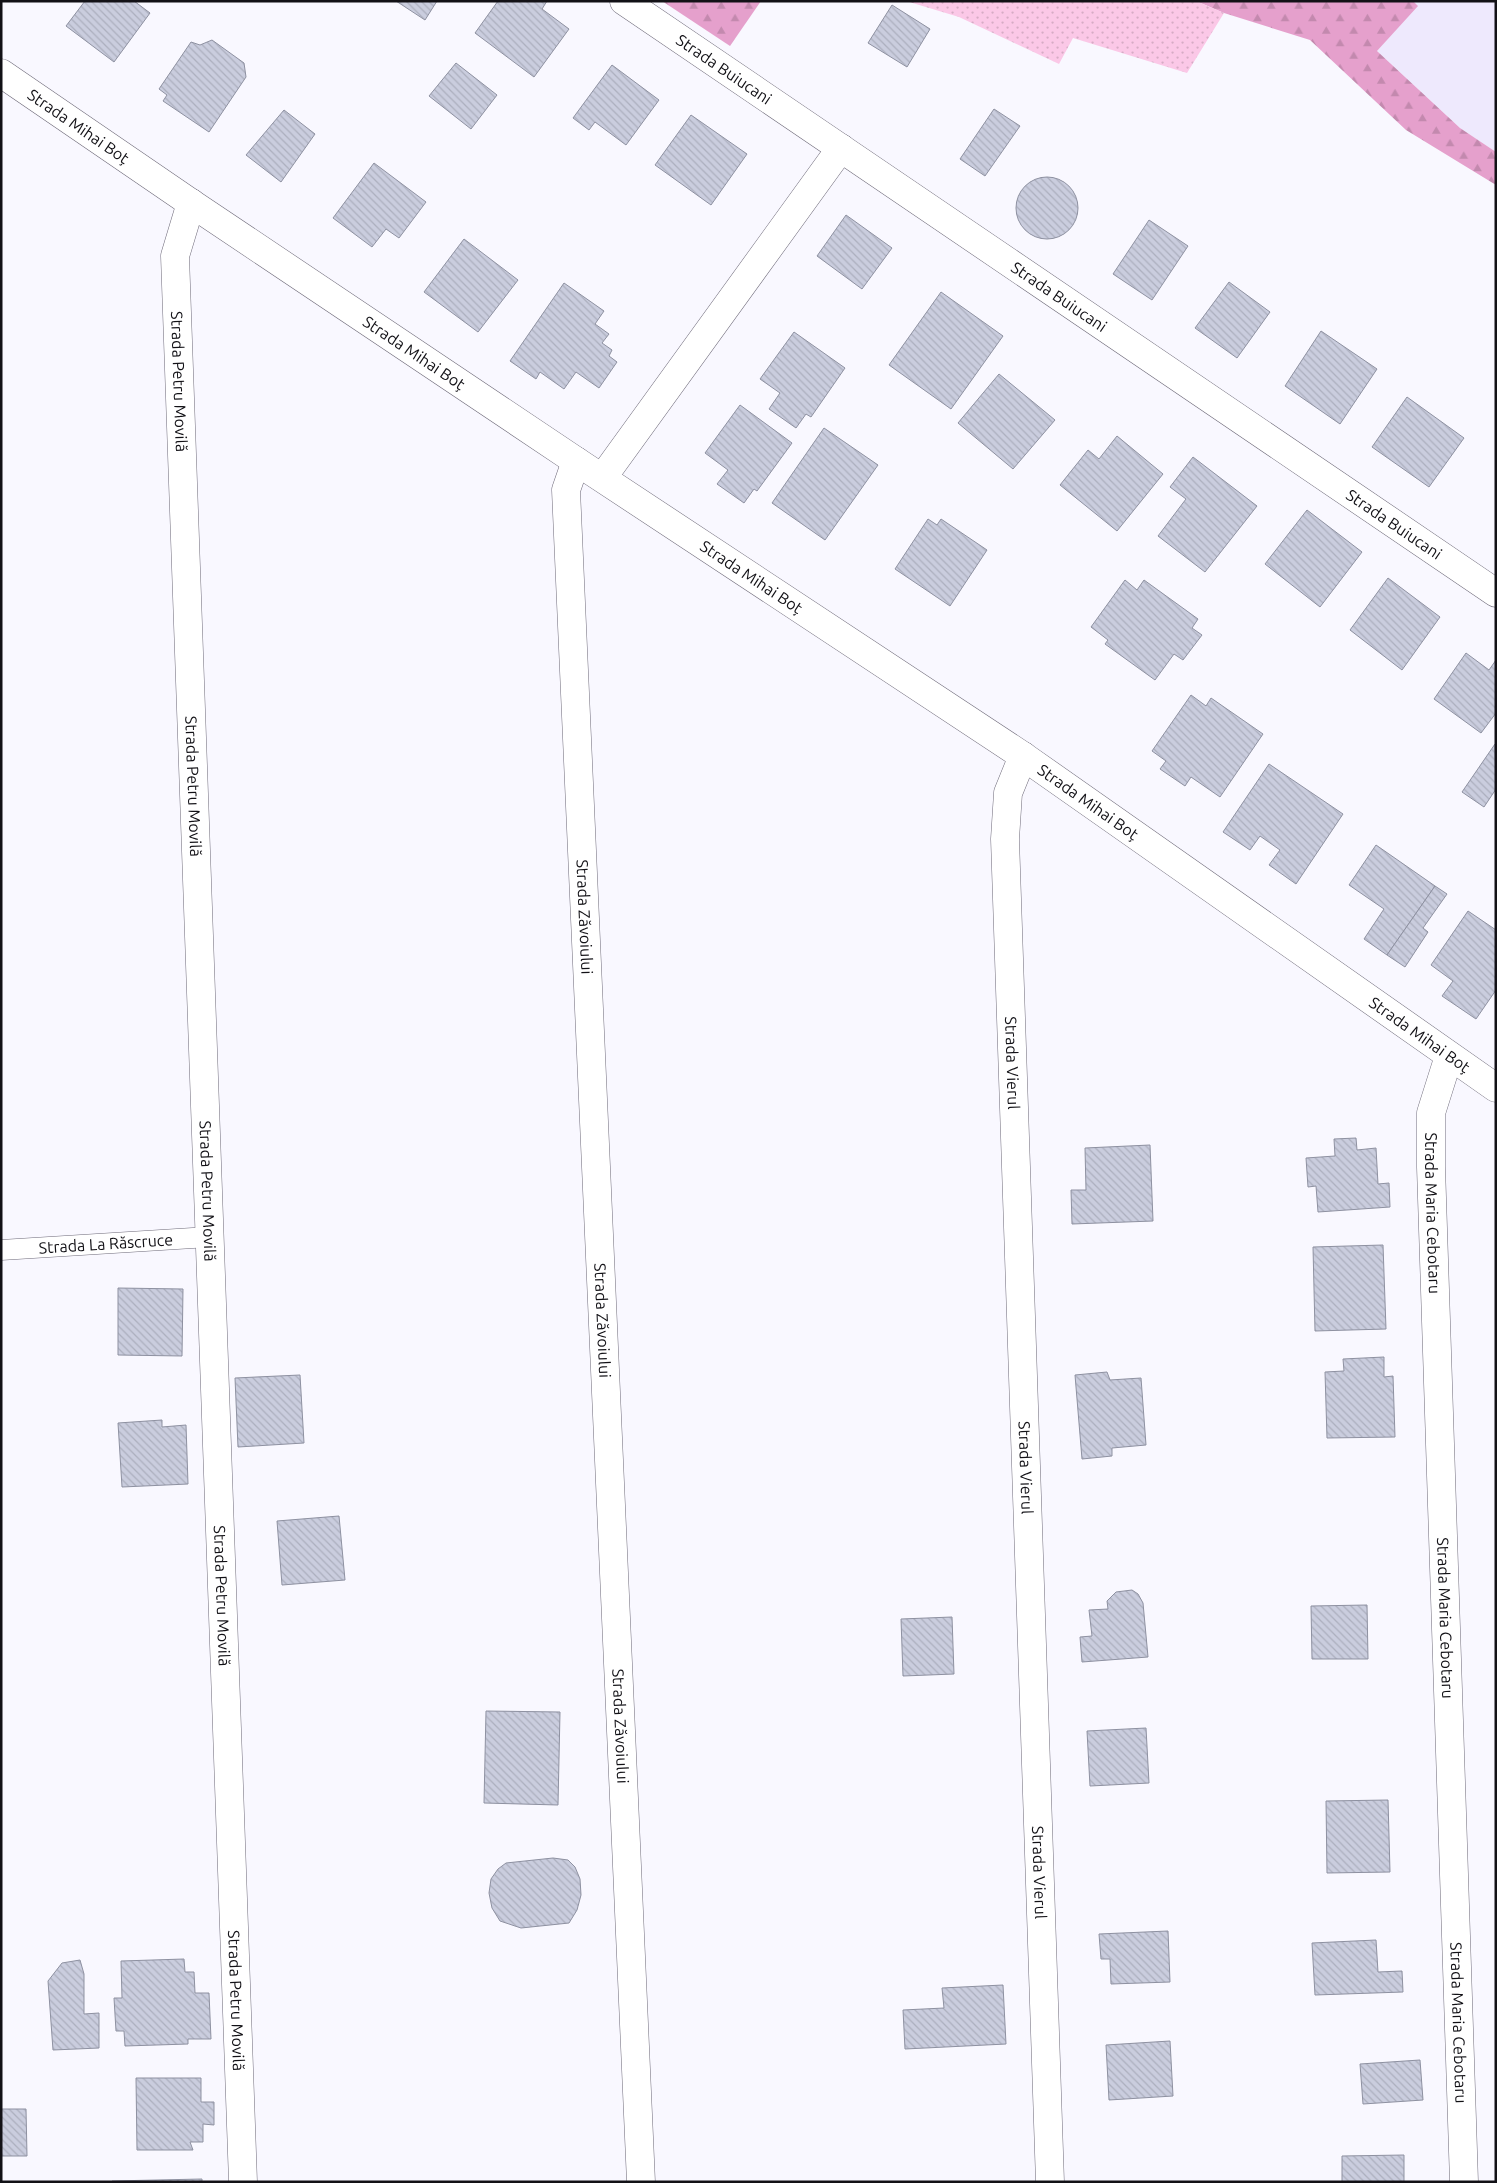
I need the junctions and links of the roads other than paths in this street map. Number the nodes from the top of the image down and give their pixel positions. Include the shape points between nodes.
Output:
1 (624, 1) edge
2 (1, 72) edge
3 (841, 148) junction
4 (191, 203) junction
5 (576, 460) junction
6 (603, 477) junction
7 (1496, 593) edge
8 (1023, 756) junction
9 (1448, 1056) junction
10 (1496, 1088) edge
11 (209, 1237) junction
12 (1, 1250) edge
13 (243, 2182) edge
14 (641, 2182) edge
15 (1050, 2182) edge
16 (1464, 2182) edge

1 - 3 street, Strada Buiucani
2 - 4 street, Strada Mihai Boț
3 - 6 street
3 - 7 street, Strada Buiucani
4 - 5 street, Strada Mihai Boț
4 - 11 street, Strada Petru Movilă via 175,256
5 - 6 street, Strada Mihai Boț
5 - 14 street, Strada Zăvoiului via 566,490
6 - 8 street, Strada Mihai Boț
8 - 9 street, Strada Mihai Boț
8 - 15 street, Strada Vierul via 1008,793 1005,839
9 - 10 street, Strada Mihai Boț
9 - 16 street, Strada Maria Cebotaru via 1431,1113 1431,1167
11 - 12 lane, Strada La Răscruce
11 - 13 street, Strada Petru Movilă

